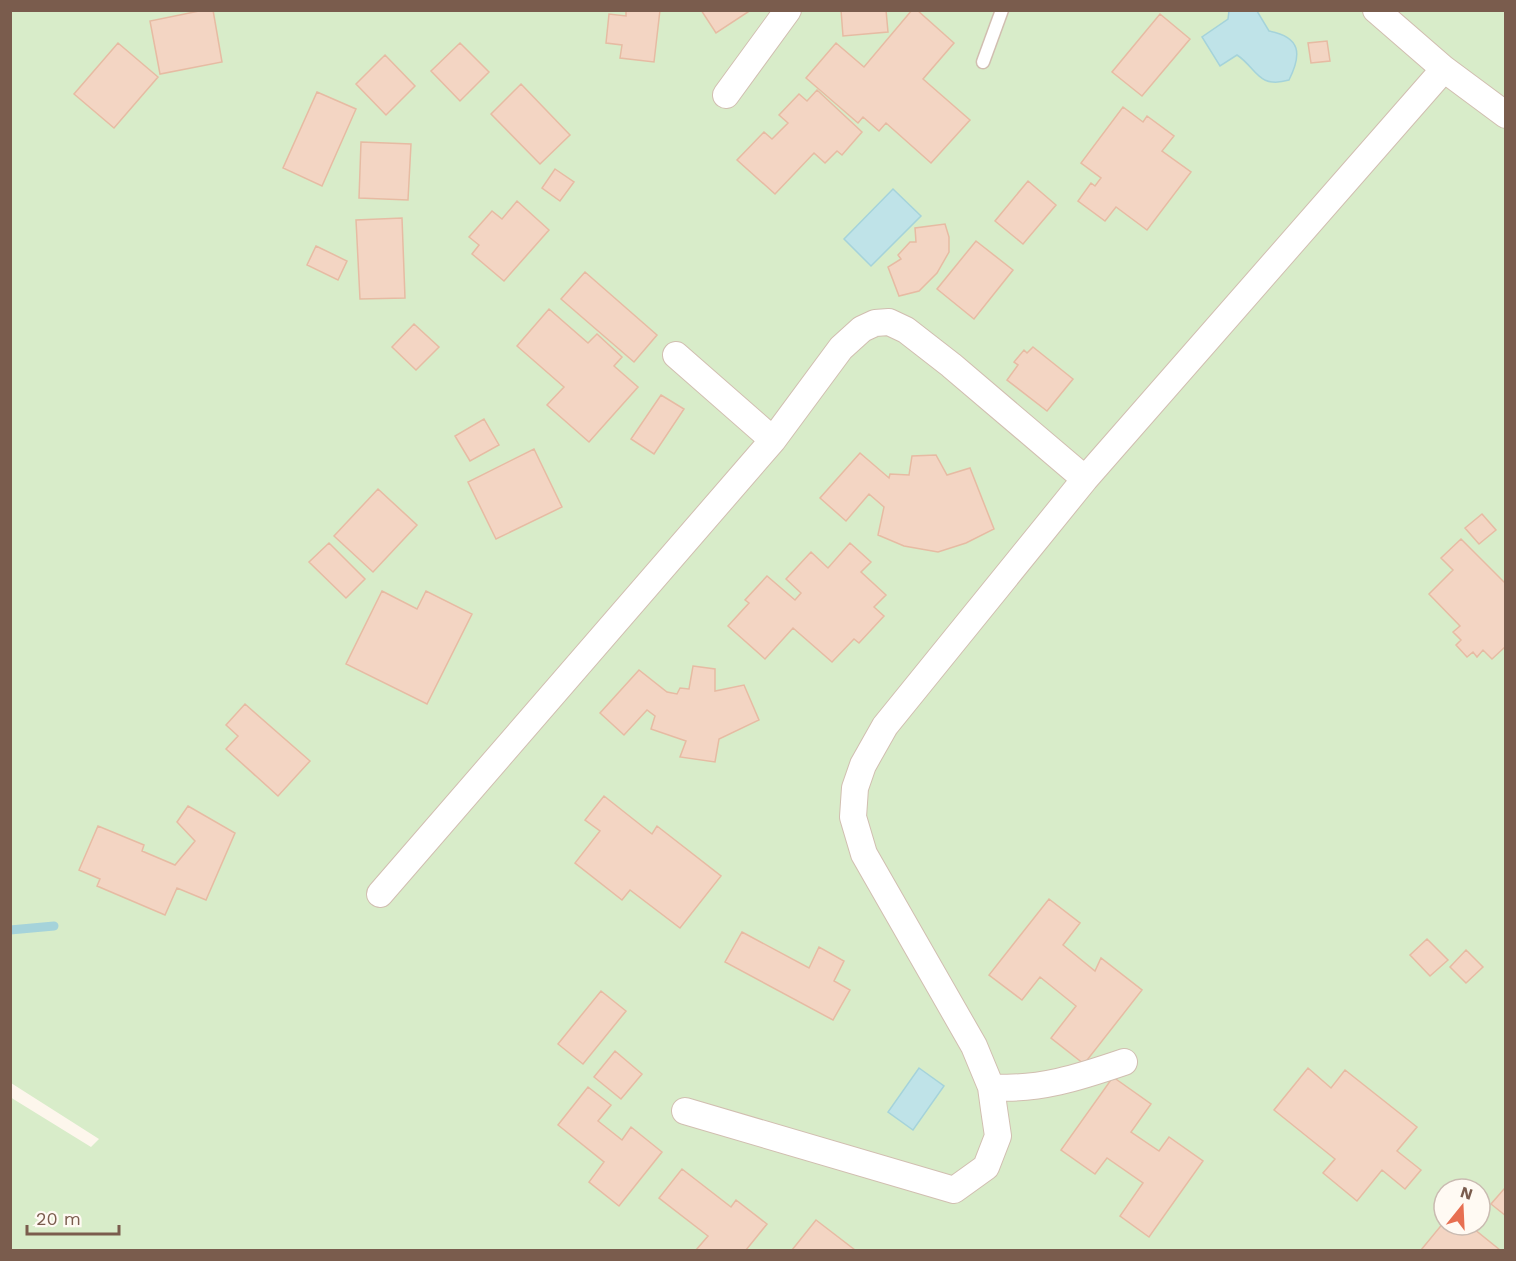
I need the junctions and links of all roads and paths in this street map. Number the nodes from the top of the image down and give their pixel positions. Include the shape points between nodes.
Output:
1 (789, 10) edge
2 (1002, 10) edge
3 (1376, 10) edge
4 (983, 62) dead end
5 (1444, 69) junction
6 (726, 95) dead end
7 (1506, 115) edge
8 (676, 355) dead end
9 (773, 441) junction
10 (1085, 479) junction
11 (380, 894) dead end
12 (1124, 1062) dead end
13 (991, 1087) junction
14 (685, 1111) dead end

1 - 6 street
2 - 4 lane
3 - 5 street
5 - 7 street
5 - 10 street
8 - 9 street
9 - 10 street via 842,348 862,329 889,322 906,330 951,365
9 - 11 street
10 - 13 street via 885,726 855,788 853,817 864,854 974,1046
12 - 13 street via 1043,1085
13 - 14 street via 998,1136 986,1167 954,1190

